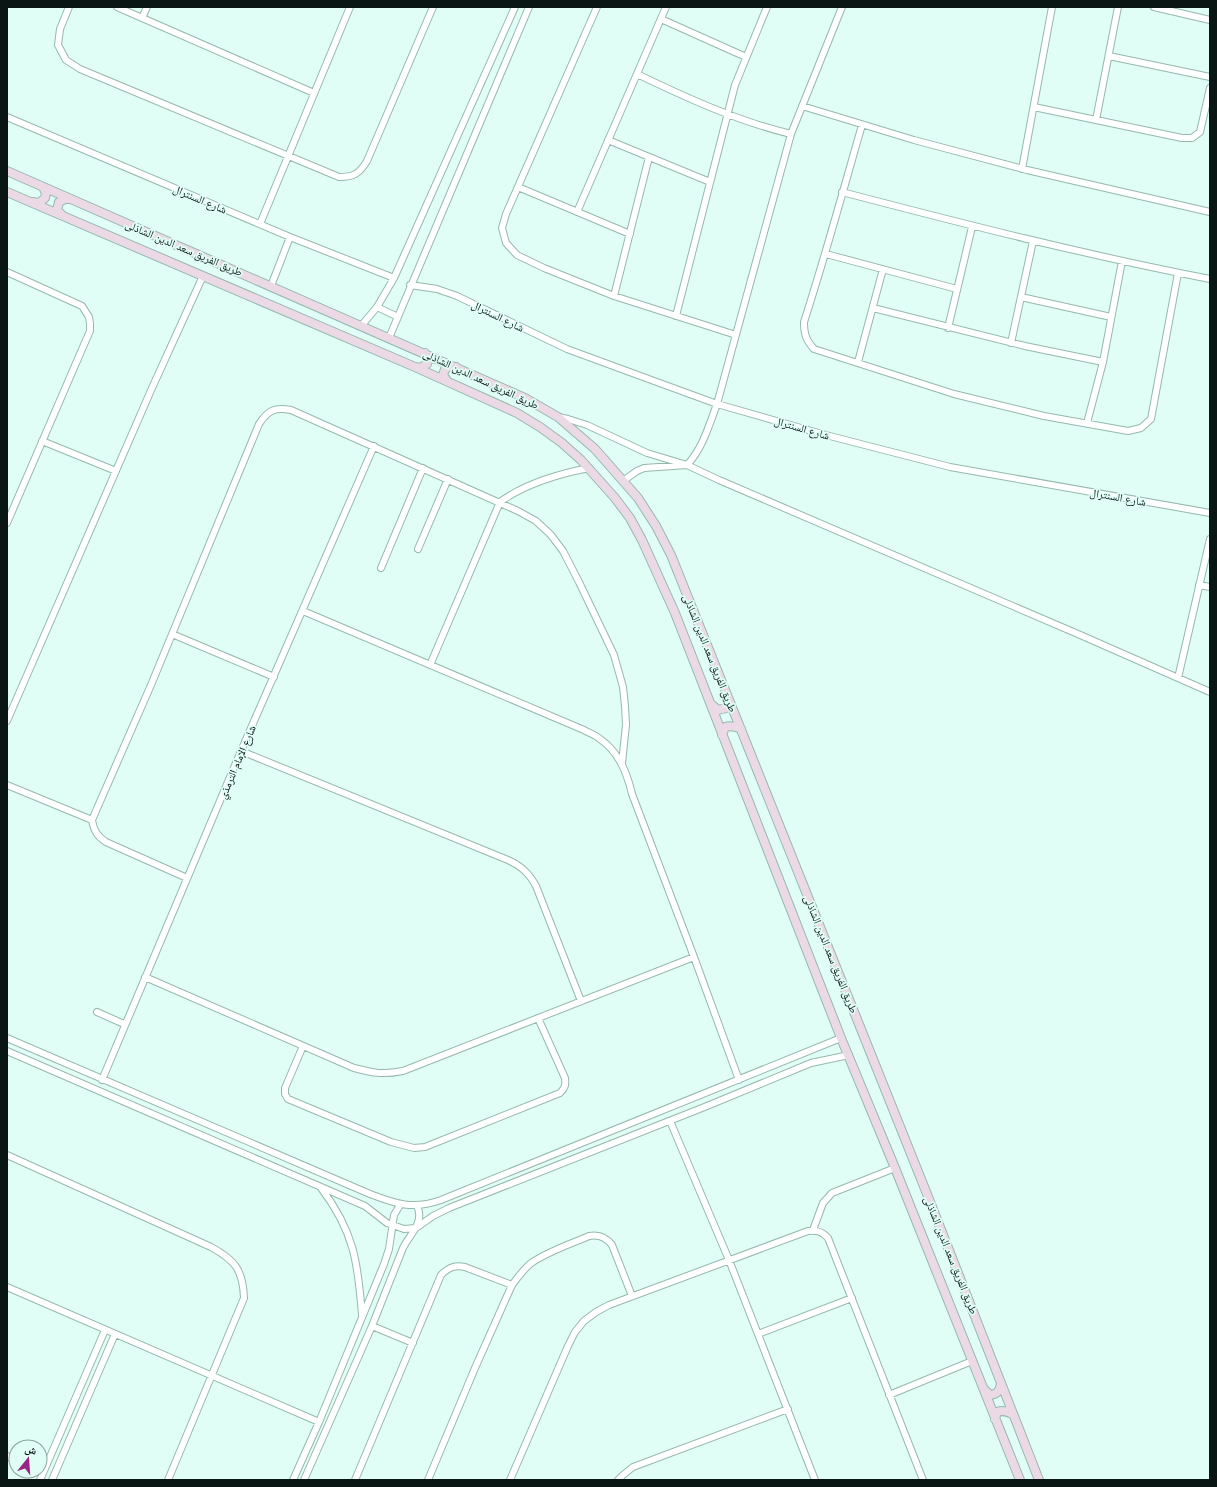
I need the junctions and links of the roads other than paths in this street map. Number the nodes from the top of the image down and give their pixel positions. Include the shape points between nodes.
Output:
1 (69, 7) edge
2 (117, 7) edge
3 (146, 7) edge
4 (350, 7) edge
5 (433, 7) edge
6 (515, 7) edge
7 (529, 7) edge
8 (597, 7) edge
9 (666, 7) edge
10 (767, 7) edge
11 (842, 7) edge
12 (1052, 7) edge
13 (1118, 7) edge
14 (1154, 7) edge
15 (142, 18) junction
16 (661, 19) junction
17 (1210, 20) edge
18 (1109, 56) junction
19 (746, 57) junction
20 (636, 74) junction
21 (1210, 77) edge
22 (1210, 88) edge
23 (314, 93) junction
24 (802, 106) junction
25 (1034, 106) junction
26 (727, 114) junction
27 (7, 117) edge
28 (1096, 120) junction
29 (862, 125) junction
30 (791, 134) junction
31 (608, 140) junction
32 (288, 156) junction
33 (649, 157) junction
34 (1022, 169) junction
35 (7, 171) edge
36 (710, 182) junction
37 (43, 187) junction
38 (518, 187) junction
39 (7, 192) edge
40 (842, 192) junction
41 (73, 200) junction
42 (32, 202) junction
43 (577, 212) junction
44 (1210, 212) edge
45 (64, 216) junction
46 (260, 224) junction
47 (972, 226) junction
48 (630, 234) junction
49 (290, 237) junction
50 (1033, 240) junction
51 (826, 254) junction
52 (1122, 261) junction
53 (883, 269) junction
54 (7, 272) edge
55 (1178, 273) junction
56 (203, 276) junction
57 (394, 278) junction
58 (1210, 279) edge
59 (410, 285) junction
60 (271, 286) junction
61 (958, 289) junction
62 (614, 296) junction
63 (1021, 297) junction
64 (377, 307) junction
65 (873, 308) junction
66 (676, 316) junction
67 (398, 317) junction
68 (1111, 317) junction
69 (362, 325) junction
70 (948, 328) junction
71 (736, 334) junction
72 (389, 338) junction
73 (1011, 343) junction
74 (424, 353) junction
75 (858, 362) junction
76 (1102, 362) junction
77 (415, 367) junction
78 (457, 367) junction
79 (448, 382) junction
80 (717, 404) junction
81 (558, 417) junction
82 (1087, 423) junction
83 (42, 441) junction
84 (374, 446) junction
85 (687, 465) junction
86 (424, 468) junction
87 (589, 468) junction
88 (116, 471) junction
89 (448, 479) junction
90 (623, 481) junction
91 (500, 502) junction
92 (10, 508) edge
93 (1210, 513) edge
94 (7, 523) edge
95 (1210, 539) edge
96 (418, 549) dead end
97 (381, 568) dead end
98 (1199, 585) junction
99 (1210, 587) edge
100 (303, 611) junction
101 (172, 634) junction
102 (430, 665) junction
103 (274, 677) junction
104 (1178, 678) junction
105 (1210, 692) edge
106 (729, 700) junction
107 (710, 704) junction
108 (7, 721) edge
109 (740, 729) junction
110 (722, 735) junction
111 (241, 751) junction
112 (622, 763) junction
113 (7, 785) edge
114 (92, 820) junction
115 (187, 878) junction
116 (694, 957) junction
117 (145, 976) junction
118 (581, 1001) junction
119 (97, 1012) dead end
120 (538, 1018) junction
121 (124, 1024) junction
122 (7, 1038) edge
123 (841, 1038) junction
124 (303, 1046) junction
125 (7, 1051) edge
126 (806, 1052) junction
127 (848, 1055) junction
128 (811, 1064) junction
129 (70, 1065) junction
130 (65, 1076) junction
131 (102, 1080) junction
132 (739, 1080) junction
133 (131, 1092) junction
134 (702, 1095) junction
135 (127, 1103) junction
136 (707, 1106) junction
137 (670, 1121) junction
138 (619, 1129) junction
139 (607, 1134) junction
140 (623, 1139) junction
141 (610, 1144) junction
142 (7, 1155) edge
143 (895, 1168) junction
144 (320, 1186) junction
145 (370, 1194) junction
146 (441, 1200) junction
147 (400, 1205) junction
148 (365, 1206) junction
149 (417, 1206) junction
150 (444, 1210) junction
151 (393, 1226) junction
152 (416, 1228) junction
153 (813, 1230) junction
154 (389, 1250) junction
155 (402, 1254) junction
156 (729, 1260) junction
157 (512, 1285) junction
158 (7, 1287) edge
159 (632, 1296) junction
160 (852, 1298) junction
161 (362, 1317) junction
162 (372, 1326) junction
163 (105, 1330) junction
164 (115, 1334) junction
165 (758, 1334) junction
166 (413, 1343) junction
167 (972, 1361) junction
168 (212, 1376) junction
169 (1001, 1384) junction
170 (334, 1387) junction
171 (983, 1389) junction
172 (344, 1391) junction
173 (889, 1395) junction
174 (788, 1409) junction
175 (1012, 1414) junction
176 (995, 1418) junction
177 (319, 1422) junction
178 (48, 1458) edge
179 (294, 1478) edge
180 (54, 1479) edge
181 (168, 1480) edge
182 (304, 1480) edge
183 (355, 1480) edge
184 (428, 1480) edge
185 (510, 1480) edge
186 (618, 1480) edge
187 (815, 1480) edge
188 (923, 1480) edge
189 (1020, 1480) edge
190 (1039, 1480) edge

1 - 32 street via 60,29 58,45 66,60 80,69
2 - 15 street
3 - 15 street
4 - 23 street
5 - 32 street via 361,171 351,177 339,177
6 - 57 street
7 - 59 street
8 - 38 street
9 - 16 street
10 - 19 street
11 - 24 street
12 - 25 street
13 - 18 street
14 - 17 street
15 - 23 street
16 - 19 street
16 - 20 street
18 - 21 street
18 - 28 street
19 - 26 street
20 - 26 street
20 - 31 street
22 - 28 street via 1200,132 1192,138
23 - 32 street
24 - 29 street
24 - 30 street
25 - 28 street
25 - 34 street
26 - 30 street
26 - 36 street
27 - 46 street, شارع السنترال
29 - 34 street
29 - 40 street
30 - 71 street
31 - 33 street
31 - 43 street
32 - 46 street
33 - 36 street
33 - 48 street
34 - 44 street
35 - 37 street, طريق الفريق سعد الدين الشاذلى
36 - 66 street
37 - 41 street, طريق الفريق سعد الدين الشاذلى
37 - 42 street via 46,191 45,198 39,203
38 - 43 street
38 - 62 street via 502,228 506,243 517,255 537,265
39 - 42 street, طريق الفريق سعد الدين الشاذلى
40 - 47 street
40 - 51 street
41 - 45 street via 65,199 59,202 57,210
41 - 60 street, طريق الفريق سعد الدين الشاذلى
42 - 45 street, طريق الفريق سعد الدين الشاذلى
43 - 48 street
45 - 56 street, طريق الفريق سعد الدين الشاذلى
46 - 49 street, شارع السنترال
47 - 50 street
47 - 61 street
48 - 62 street
49 - 57 street, شارع السنترال
49 - 60 street
50 - 52 street
50 - 63 street
51 - 53 street
51 - 75 street via 804,322 804,333 814,348
52 - 55 street
52 - 68 street
53 - 61 street
53 - 65 street
54 - 83 street via 76,302 89,317 90,331
55 - 58 street
55 - 82 street via 1151,418 1141,428 1128,431
56 - 77 street, طريق الفريق سعد الدين الشاذلى
56 - 88 street
57 - 64 street
59 - 67 street
59 - 80 street, شارع السنترال via 437,289 457,296 567,349
60 - 69 street, طريق الفريق سعد الدين الشاذلى
61 - 70 street
62 - 66 street
63 - 68 street
63 - 73 street
64 - 67 street
64 - 69 street
65 - 70 street
65 - 75 street
66 - 71 street
67 - 72 street
68 - 76 street
69 - 72 street, طريق الفريق سعد الدين الشاذلى
70 - 73 street
71 - 80 street
72 - 74 street, طريق الفريق سعد الدين الشاذلى
73 - 76 street
74 - 77 street via 427,364 420,368
74 - 78 street, طريق الفريق سعد الدين الشاذلى
75 - 82 street via 954,394 1044,416
76 - 82 street
77 - 79 street, طريق الفريق سعد الدين الشاذلى
78 - 79 street via 445,369 443,375
78 - 81 street, طريق الفريق سعد الدين الشاذلى via 525,398
79 - 87 street, طريق الفريق سعد الدين الشاذلى via 517,413 540,427
80 - 85 street via 698,451
80 - 93 street, شارع السنترال via 950,467
81 - 85 street via 577,421 647,453
81 - 90 street, طريق الفريق سعد الدين الشاذلى via 595,449
83 - 88 street
83 - 92 street
84 - 86 street
84 - 100 street, شارع الإمام الترمذي
84 - 101 street via 291,410 272,410 264,416
85 - 90 street via 644,468
85 - 104 street
86 - 89 street
86 - 97 street
87 - 91 street via 535,483
87 - 107 street, طريق الفريق سعد الدين الشاذلى via 615,498 642,540 675,613
88 - 108 street
89 - 91 street
89 - 96 street
90 - 106 street, طريق الفريق سعد الدين الشاذلى via 638,498 671,555
91 - 102 street
91 - 112 street via 536,521 563,551 614,655 623,686 625,706
92 - 94 street
95 - 98 street
98 - 99 street
98 - 104 street
100 - 102 street
100 - 103 street, شارع الإمام الترمذي
101 - 103 street
101 - 114 street
102 - 112 street via 595,736 612,750
103 - 111 street, شارع الإمام الترمذي
104 - 105 street
106 - 107 street via 728,705 718,710
106 - 109 street, طريق الفريق سعد الدين الشاذلى
107 - 110 street, طريق الفريق سعد الدين الشاذلى
109 - 110 street via 729,726
109 - 169 street, طريق الفريق سعد الدين الشاذلى
110 - 123 street, طريق الفريق سعد الدين الشاذلى
111 - 115 street, شارع الإمام الترمذي
111 - 118 street via 508,860 525,870 536,886
112 - 116 street
113 - 114 street
114 - 115 street via 99,837 106,842
115 - 117 street, شارع الإمام الترمذي
116 - 118 street
116 - 132 street
117 - 121 street, شارع الإمام الترمذي
117 - 124 street
118 - 120 street
119 - 121 street
120 - 124 street via 403,1071 389,1074 376,1074 354,1068
120 - 124 street via 565,1078 564,1089 560,1093 425,1147 414,1148 391,1142 288,1099 285,1088
121 - 131 street, شارع الإمام الترمذي
122 - 129 street
123 - 126 street
123 - 127 street, طريق الفريق سعد الدين الشاذلى
125 - 130 street
126 - 128 street
126 - 132 street
127 - 128 street
127 - 143 street, طريق الفريق سعد الدين الشاذلى
128 - 136 street
129 - 130 street
129 - 131 street
130 - 135 street
131 - 133 street
132 - 134 street
133 - 135 street
133 - 145 street
134 - 136 street
134 - 138 street
135 - 144 street
136 - 137 street
137 - 140 street
137 - 156 street
138 - 139 street
138 - 140 street via 618,1135
139 - 141 street via 612,1138
139 - 146 street
140 - 141 street
141 - 150 street
142 - 168 street via 228,1256 239,1270 244,1284 244,1298
143 - 153 street via 832,1193 823,1203
143 - 167 street, طريق الفريق سعد الدين الشاذلى
144 - 148 street
144 - 161 street via 338,1214 352,1245 358,1269
145 - 147 street
145 - 148 street
146 - 149 street
146 - 150 street via 438,1206
147 - 149 street
147 - 151 street via 394,1215
148 - 151 street
149 - 152 street via 420,1217
150 - 152 street
151 - 152 street via 404,1229
151 - 154 street
152 - 155 street
153 - 156 street
153 - 160 street via 828,1238
154 - 155 street via 396,1249
154 - 161 street
155 - 162 street
156 - 159 street
156 - 165 street
157 - 159 street via 520,1274 543,1256 596,1235 602,1236 612,1245
157 - 166 street via 466,1267 452,1267 446,1270
157 - 184 street
158 - 163 street
159 - 185 street via 596,1312 575,1332
160 - 165 street
160 - 173 street
161 - 170 street
162 - 166 street
162 - 172 street
163 - 164 street
163 - 178 street
164 - 168 street
164 - 180 street
165 - 174 street
166 - 183 street
167 - 171 street, طريق الفريق سعد الدين الشاذلى
167 - 173 street
168 - 177 street
168 - 181 street
169 - 171 street via 999,1391 994,1394 990,1395
169 - 175 street, طريق الفريق سعد الدين الشاذلى
170 - 172 street
170 - 177 street
171 - 176 street, طريق الفريق سعد الدين الشاذلى
172 - 182 street
173 - 188 street
174 - 186 street via 634,1467
174 - 187 street
175 - 176 street via 1000,1411
175 - 190 street, طريق الفريق سعد الدين الشاذلى
176 - 189 street, طريق الفريق سعد الدين الشاذلى
177 - 179 street
179 - 182 street

